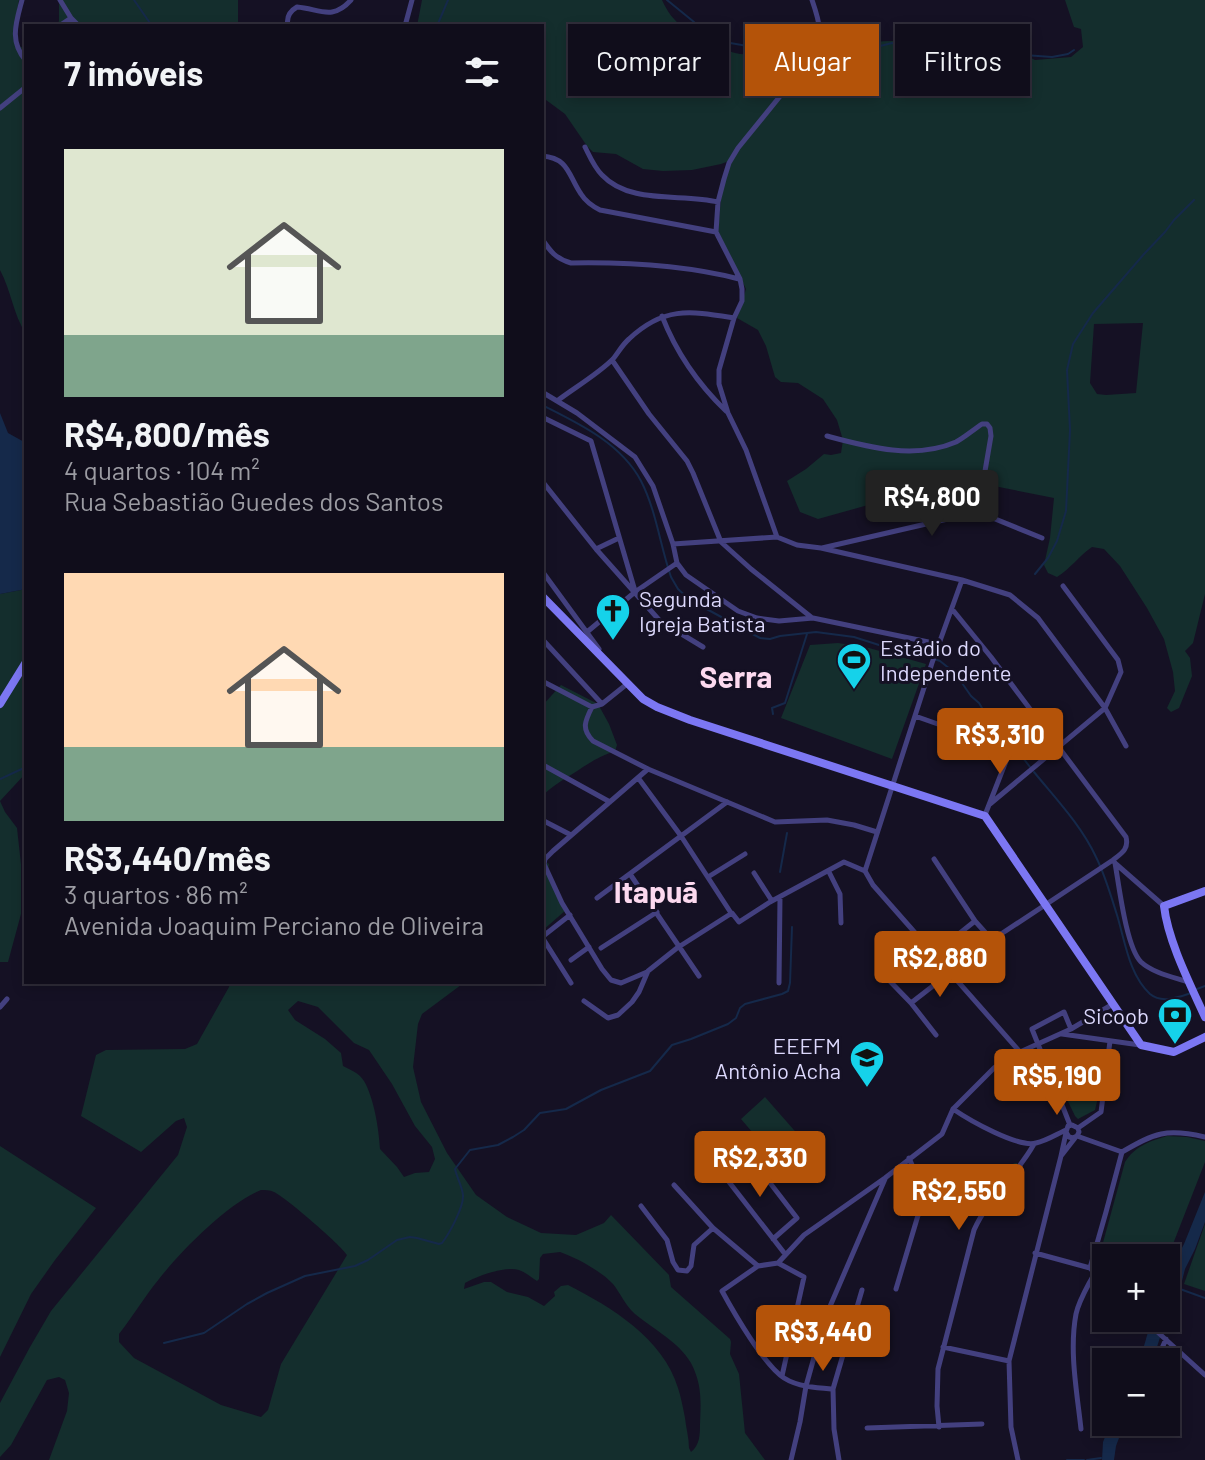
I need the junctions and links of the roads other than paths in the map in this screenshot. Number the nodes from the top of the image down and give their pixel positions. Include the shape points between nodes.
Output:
1 (22, 0) edge
2 (60, 0) edge
3 (351, 0) edge
4 (412, 0) edge
5 (812, 0) edge
6 (71, 18) junction
7 (62, 24) edge
8 (77, 24) edge
9 (287, 24) edge
10 (406, 24) edge
11 (24, 51) edge
12 (20, 54) junction
13 (24, 59) edge
14 (24, 89) edge
15 (0, 108) edge
16 (585, 147) dead end
17 (544, 156) edge
18 (718, 202) junction
19 (716, 232) junction
20 (544, 242) edge
21 (740, 279) junction
22 (662, 316) junction
23 (734, 318) junction
24 (612, 360) junction
25 (544, 393) edge
26 (557, 401) junction
27 (728, 413) junction
28 (544, 418) edge
29 (827, 436) dead end
30 (544, 484) edge
31 (978, 512) junction
32 (777, 537) junction
33 (619, 538) junction
34 (1042, 538) dead end
35 (721, 542) junction
36 (673, 544) junction
37 (821, 548) junction
38 (596, 549) junction
39 (677, 563) junction
40 (544, 574) edge
41 (962, 580) junction
42 (1063, 586) dead end
43 (635, 592) junction
44 (544, 598) edge
45 (952, 609) junction
46 (813, 618) junction
47 (587, 636) junction
48 (544, 641) edge
49 (938, 644) junction
50 (703, 647) dead end
51 (24, 665) edge
52 (544, 682) edge
53 (627, 683) junction
54 (0, 704) edge
55 (602, 704) junction
56 (592, 707) junction
57 (1105, 708) junction
58 (915, 716) junction
59 (1126, 746) dead end
60 (1059, 747) junction
61 (544, 766) edge
62 (648, 769) junction
63 (639, 779) junction
64 (893, 786) junction
65 (728, 801) junction
66 (610, 802) junction
67 (990, 804) junction
68 (985, 816) junction
69 (544, 821) edge
70 (877, 832) junction
71 (571, 835) junction
72 (681, 836) junction
73 (745, 854) dead end
74 (934, 859) dead end
75 (1114, 862) junction
76 (865, 871) junction
77 (829, 872) junction
78 (754, 873) dead end
79 (630, 874) junction
80 (708, 877) junction
81 (1205, 891) edge
82 (780, 897) junction
83 (597, 898) dead end
84 (772, 901) junction
85 (1046, 905) junction
86 (1164, 906) junction
87 (657, 912) junction
88 (732, 913) junction
89 (570, 915) junction
90 (975, 921) junction
91 (841, 923) dead end
92 (544, 935) edge
93 (544, 940) edge
94 (992, 940) junction
95 (589, 947) junction
96 (680, 947) junction
97 (601, 948) dead end
98 (935, 953) junction
99 (571, 960) dead end
100 (648, 971) junction
101 (951, 972) junction
102 (882, 973) dead end
103 (699, 976) dead end
104 (571, 983) dead end
105 (779, 983) dead end
106 (1192, 989) junction
107 (7, 999) dead end
108 (584, 1001) dead end
109 (911, 1003) junction
110 (1113, 1004) junction
111 (0, 1007) edge
112 (1205, 1017) edge
113 (1071, 1029) junction
114 (1060, 1034) junction
115 (936, 1035) dead end
116 (1205, 1037) edge
117 (1110, 1041) junction
118 (1039, 1044) junction
119 (1141, 1045) junction
120 (1020, 1052) junction
121 (953, 1109) junction
122 (1078, 1128) junction
123 (1067, 1129) junction
124 (1076, 1136) junction
125 (1205, 1137) edge
126 (1034, 1144) junction
127 (1122, 1152) junction
128 (1061, 1156) junction
129 (909, 1158) junction
130 (885, 1178) junction
131 (674, 1185) dead end
132 (641, 1206) dead end
133 (713, 1228) junction
134 (773, 1239) junction
135 (1035, 1253) junction
136 (785, 1254) junction
137 (778, 1263) junction
138 (758, 1266) junction
139 (1090, 1268) junction
140 (1092, 1271) edge
141 (1092, 1278) edge
142 (896, 1289) dead end
143 (862, 1290) dead end
144 (1158, 1332) edge
145 (1166, 1339) junction
146 (943, 1347) junction
147 (1162, 1348) edge
148 (1009, 1361) junction
149 (1205, 1375) edge
150 (782, 1376) junction
151 (806, 1386) junction
152 (833, 1389) junction
153 (982, 1424) dead end
154 (939, 1427) junction
155 (867, 1428) dead end
156 (1081, 1429) dead end
157 (791, 1460) edge
158 (839, 1460) edge
159 (1018, 1460) edge

1 - 12 street via 14,39
2 - 6 street
3 - 9 street via 329,13 297,7
4 - 10 street
5 - 18 street via 820,29 818,47 738,148
6 - 7 street
6 - 8 street
11 - 12 street
12 - 13 street
14 - 15 street
16 - 18 street via 602,175 615,185 656,197
17 - 19 street via 562,162 582,196 600,210
18 - 19 street
19 - 21 street
20 - 21 street via 560,260 571,263 666,265
21 - 23 street via 742,301
22 - 23 street via 693,312
22 - 24 street via 627,341
22 - 27 street via 672,341
23 - 27 street via 719,370
24 - 26 street
24 - 35 street via 687,461
25 - 26 street
26 - 36 street via 635,457 653,486
27 - 32 street
28 - 33 street via 591,441
29 - 31 street via 875,449 919,450 954,442 987,424 991,436
30 - 38 street
31 - 34 street
31 - 37 street
32 - 35 street
32 - 37 street
33 - 38 street
33 - 43 street
35 - 36 street
35 - 46 street
36 - 39 street
37 - 41 street
38 - 43 street
39 - 43 street
39 - 46 street via 738,611 779,621
40 - 47 street
41 - 45 street
41 - 57 street via 1010,595 1025,606
42 - 57 street via 1121,667
43 - 47 street
43 - 50 street via 660,621
44 - 47 main road
45 - 49 street
45 - 60 street
46 - 49 street
47 - 53 main road
48 - 55 street
49 - 58 street
51 - 54 main road
52 - 56 street
53 - 55 street
53 - 64 main road via 643,699 671,713
55 - 56 street
56 - 62 street via 584,729 593,741
57 - 59 street
57 - 60 street
58 - 64 street
58 - 67 street via 1010,751
60 - 67 street
60 - 75 street via 1126,837 1126,849
61 - 66 street
62 - 63 street
62 - 65 street
63 - 66 street
63 - 72 street
64 - 68 main road
64 - 70 street
65 - 70 street via 775,822 827,820
65 - 72 street
66 - 71 street
67 - 68 street
68 - 85 main road
69 - 71 street
70 - 76 street
71 - 89 street via 544,864
72 - 79 street
72 - 80 street
73 - 80 street
74 - 90 street
75 - 85 street
75 - 86 street
75 - 106 street via 1135,954
76 - 77 street via 844,862
76 - 98 street
77 - 82 street
77 - 91 street via 840,894
78 - 84 street
79 - 83 street
79 - 87 street
80 - 88 street
81 - 86 main road
82 - 84 street
82 - 105 street
84 - 88 street via 739,922
85 - 94 street
85 - 110 main road
86 - 106 main road
87 - 96 street
87 - 97 street
88 - 96 street
89 - 92 street
89 - 95 street
90 - 94 street
90 - 98 street
93 - 104 street
94 - 101 street
95 - 99 street
95 - 100 street via 616,983
96 - 100 street
96 - 103 street
98 - 101 street
100 - 108 street via 639,992 618,1015 608,1018
101 - 109 street
101 - 120 street
102 - 109 street
106 - 112 main road
107 - 111 street
109 - 115 street
110 - 113 street
110 - 119 main road
113 - 114 street
113 - 118 street via 1064,1012 1032,1029
114 - 117 street
114 - 118 street
116 - 119 main road via 1174,1052
117 - 119 street
117 - 122 street via 1101,1112
118 - 120 street
118 - 123 street
120 - 121 street via 994,1068
121 - 126 street via 978,1125
121 - 129 street via 942,1134
122 - 123 street
122 - 124 street
123 - 124 street via 1069,1137
123 - 126 street
123 - 128 street
124 - 127 street
124 - 128 street
125 - 127 street via 1158,1134
126 - 146 street via 981,1214
127 - 139 street
128 - 135 street
129 - 130 street
129 - 142 street via 922,1202
130 - 136 street
130 - 151 street via 825,1318
131 - 133 street
132 - 133 street via 667,1240 678,1270 687,1271 694,1245
133 - 138 street
134 - 134 street via 712,1160 737,1140 797,1218
134 - 136 street
135 - 139 street
135 - 148 street
136 - 137 street
137 - 138 street
137 - 150 street via 804,1277
138 - 150 street via 722,1291
139 - 140 street
141 - 156 street via 1076,1313 1074,1339
143 - 152 street
144 - 145 street
145 - 147 street
145 - 149 street
146 - 148 street
146 - 154 street via 937,1383
148 - 159 street
150 - 151 street
151 - 152 street
151 - 157 street
152 - 158 street
153 - 154 street
154 - 155 street

